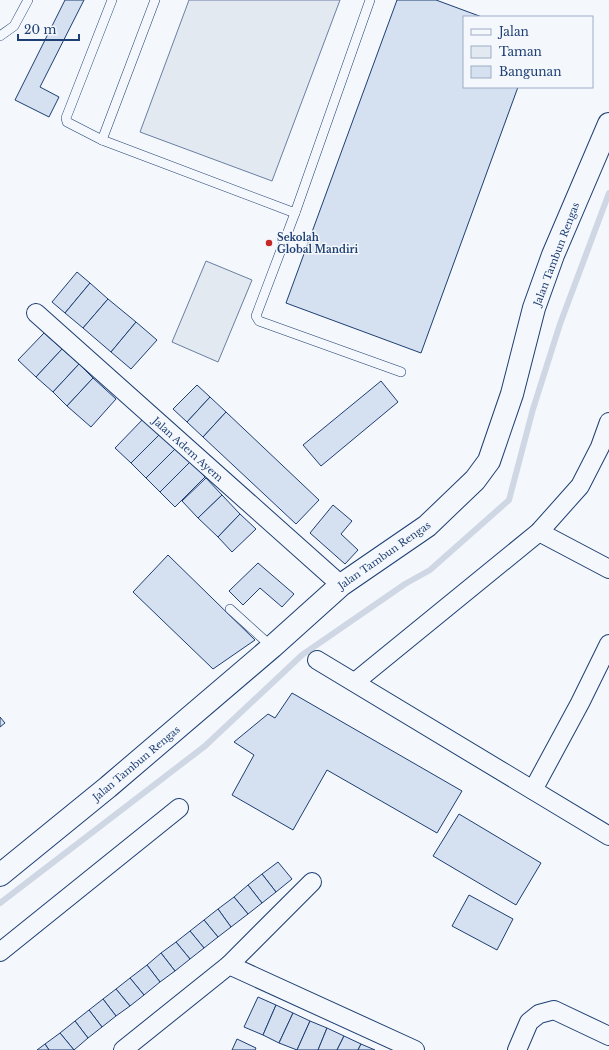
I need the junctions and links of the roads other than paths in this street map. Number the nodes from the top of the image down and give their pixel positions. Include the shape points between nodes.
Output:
1 (28, 0) edge
2 (112, 0) edge
3 (154, 0) edge
4 (370, 0) edge
5 (0, 36) edge
6 (609, 124) edge
7 (102, 140) junction
8 (295, 213) junction
9 (36, 313) dead end
10 (401, 372) dead end
11 (609, 422) edge
12 (539, 532) junction
13 (609, 569) edge
14 (341, 585) junction
15 (230, 609) dead end
16 (609, 644) edge
17 (272, 647) junction
18 (317, 660) dead end
19 (355, 682) junction
20 (533, 790) junction
21 (179, 808) dead end
22 (609, 836) edge
23 (0, 875) edge
24 (312, 882) dead end
25 (0, 952) edge
26 (229, 965) junction
27 (609, 1036) edge
28 (123, 1050) edge
29 (415, 1050) edge
30 (517, 1050) edge

1 - 5 lane via 14,26
2 - 7 lane via 66,118 67,122
3 - 7 lane
4 - 8 lane
6 - 14 street, Jalan Tambun Rengas via 553,255 534,308 512,394 489,461 475,480 427,526
7 - 8 lane
8 - 10 lane via 256,316 259,321
9 - 14 street, Jalan Adem Ayem
11 - 12 street via 600,447 580,486
12 - 13 street
12 - 19 street
14 - 17 street, Jalan Tambun Rengas
15 - 17 lane
16 - 20 street
17 - 23 street, Jalan Tambun Rengas
18 - 19 street
19 - 20 street
20 - 22 street
21 - 25 street
24 - 26 street
26 - 28 street
26 - 29 street
27 - 30 street via 554,1010 539,1014 529,1022

